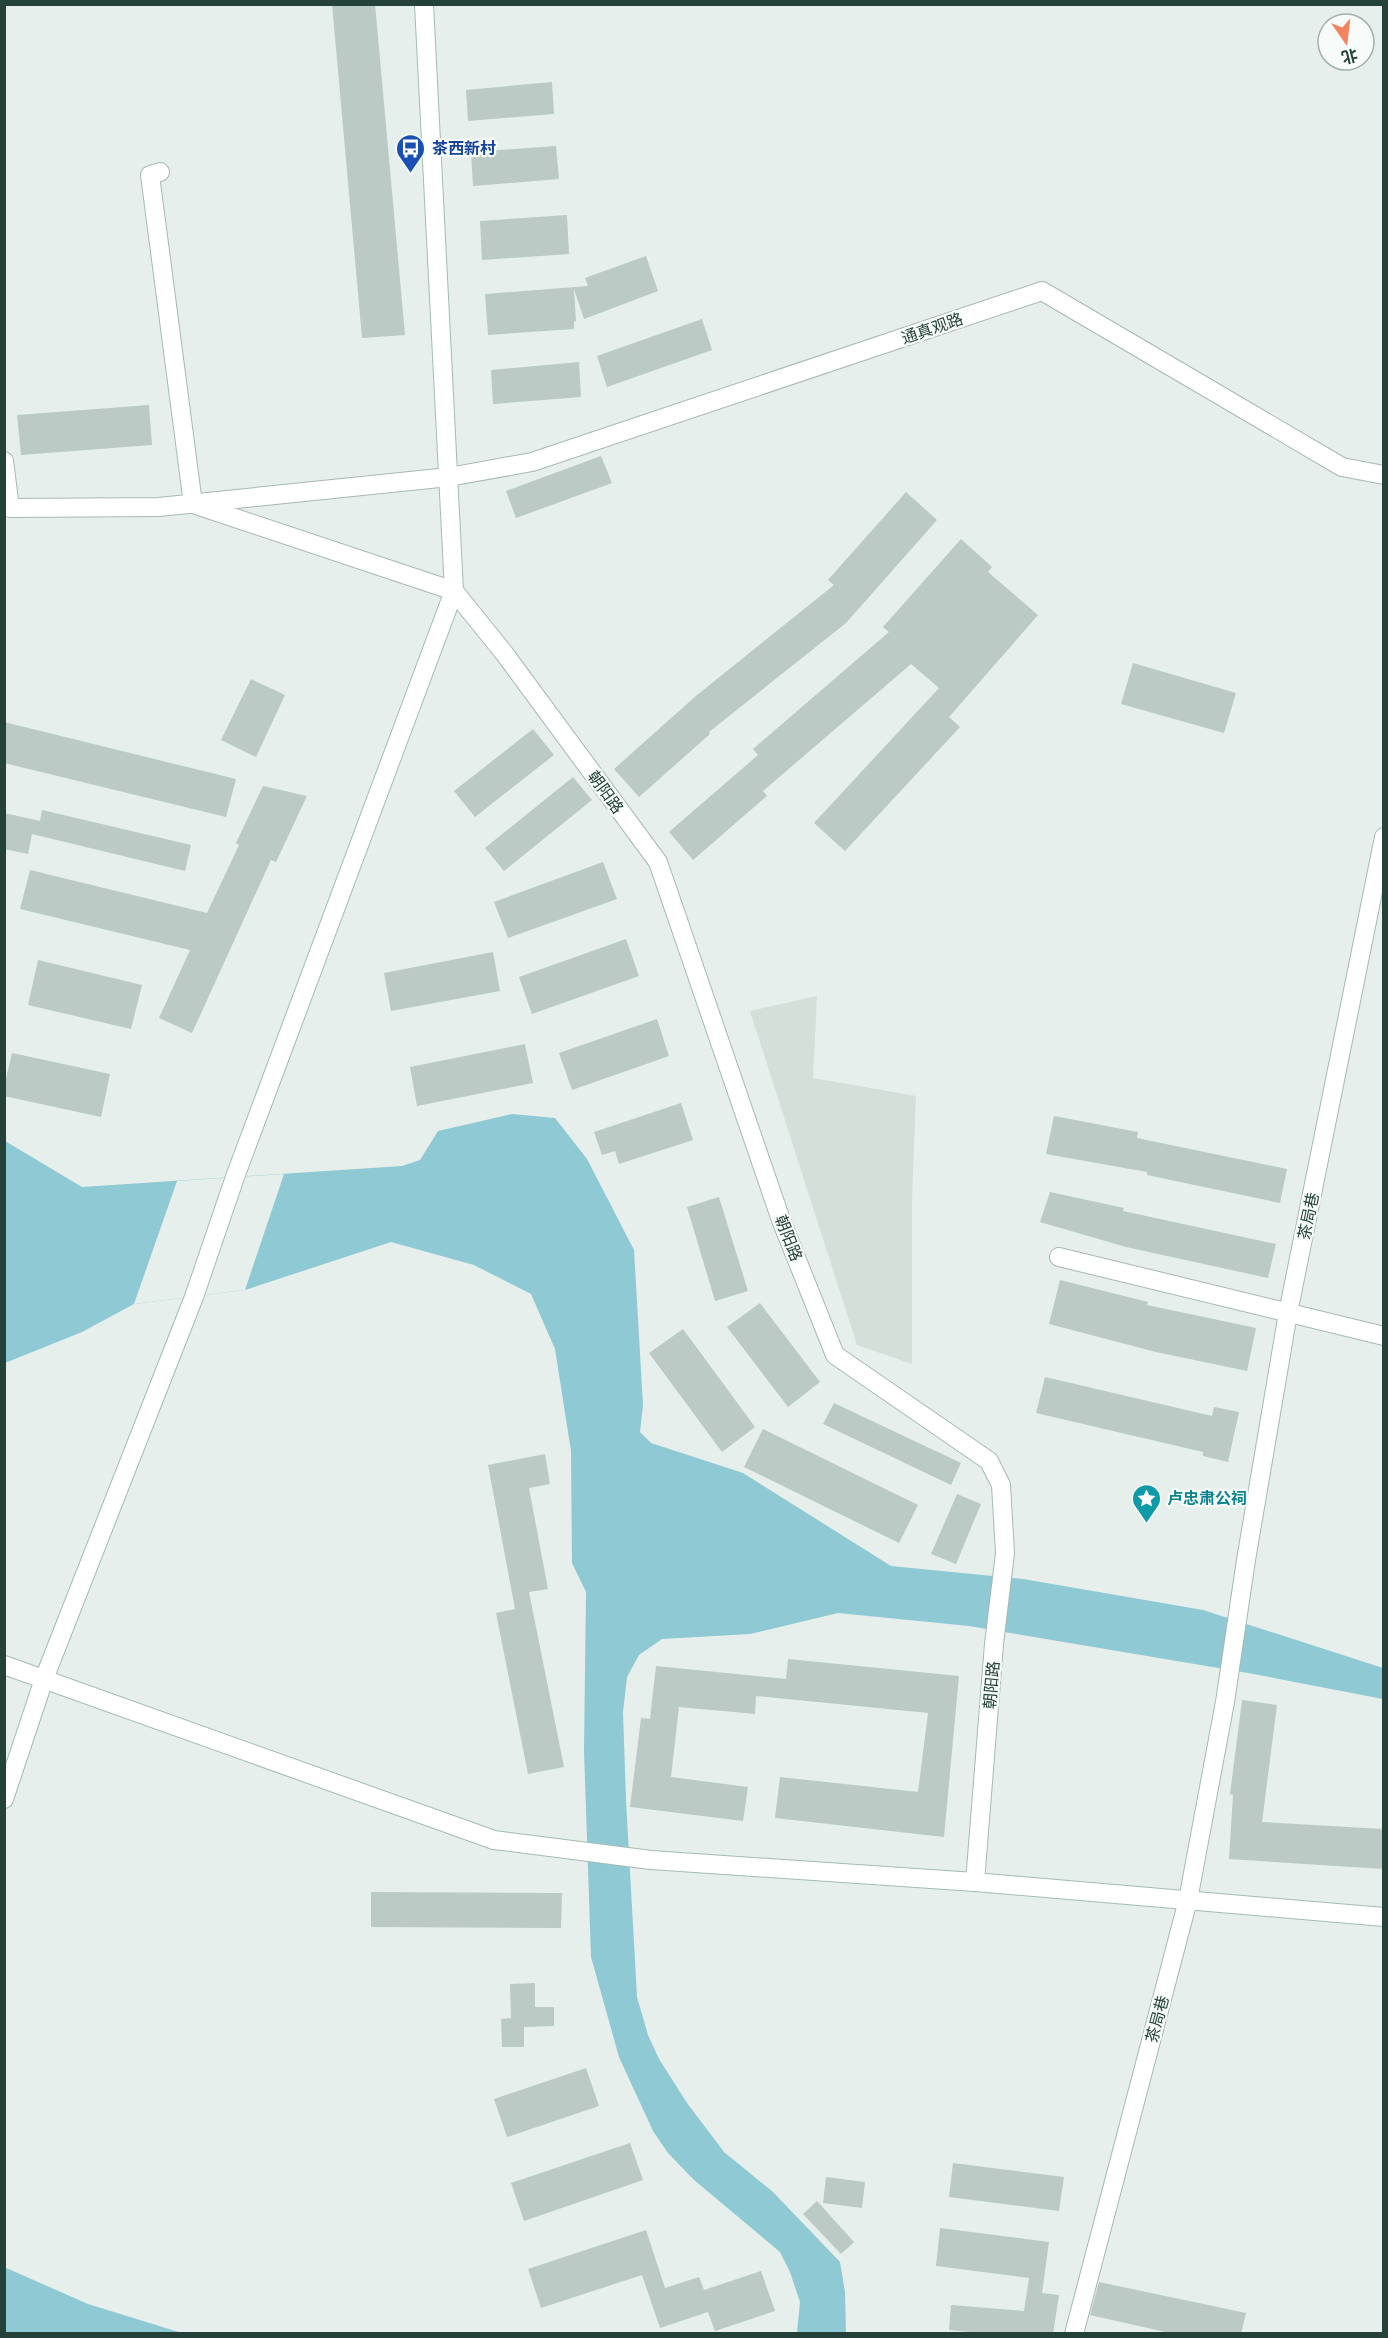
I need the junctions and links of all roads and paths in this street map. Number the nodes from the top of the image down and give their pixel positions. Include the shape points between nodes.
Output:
1 (424, 4) edge
2 (160, 172) dead end
3 (4, 461) edge
4 (1383, 475) edge
5 (449, 477) junction
6 (193, 504) junction
7 (454, 591) junction
8 (1383, 837) edge
9 (1059, 1257) dead end
10 (1288, 1313) junction
11 (1383, 1336) edge
12 (4, 1665) edge
13 (44, 1679) junction
14 (4, 1799) edge
15 (975, 1882) junction
16 (1188, 1900) junction
17 (1383, 1917) edge
18 (1074, 2334) edge

1 - 5 street
2 - 6 street via 150,175
3 - 6 street, 通真观路 via 10,508
4 - 5 street, 通真观路 via 1342,467 1042,291 532,462
5 - 6 street, 通真观路
5 - 7 street
6 - 7 street
7 - 13 street via 194,1296
7 - 15 street, 朝阳路 via 658,862 782,1220 835,1355 989,1461 1001,1485 1005,1553
8 - 10 street, 茶局巷
9 - 10 street
10 - 11 street
10 - 16 street, 茶局巷 via 1225,1702
12 - 13 street
13 - 14 street
13 - 15 street via 494,1840 651,1860
15 - 16 street
16 - 17 street
16 - 18 street, 茶局巷

